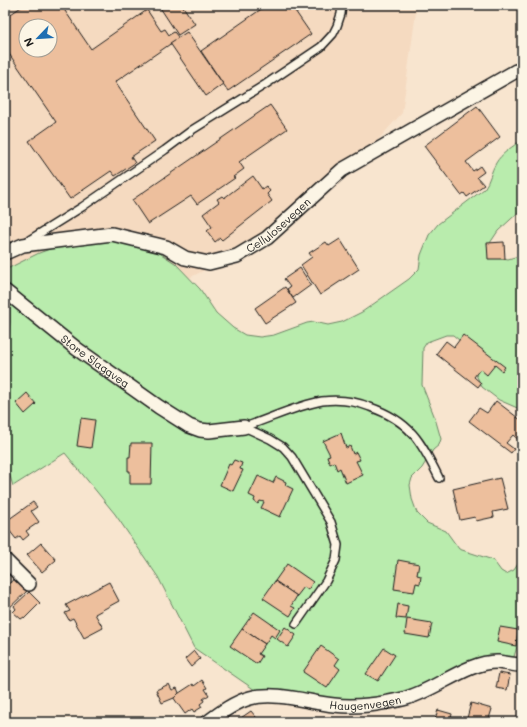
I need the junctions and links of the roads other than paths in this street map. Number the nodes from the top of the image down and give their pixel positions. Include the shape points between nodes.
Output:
1 (342, 5) edge
2 (519, 70) edge
3 (23, 244) junction
4 (5, 253) edge
5 (5, 291) edge
6 (244, 427) junction
7 (440, 478) dead end
8 (5, 560) edge
9 (30, 584) dead end
10 (296, 624) dead end
11 (522, 665) edge
12 (208, 722) edge

1 - 3 lane via 338,26 321,47
2 - 3 street, Cellulosevegen via 342,170 267,238 237,256 209,263 185,258 166,248 112,234
3 - 4 street, Cellulosevegen
5 - 6 street, Store Slaggveg via 83,354 189,426 208,431
6 - 7 lane via 321,402 358,402 391,416 408,428 421,444
6 - 10 lane via 277,443 292,457 331,522 338,545 336,560 326,581
8 - 9 street
11 - 12 street, Haugenvegen via 497,662 481,665 405,699 358,707 265,696 249,698 230,706

